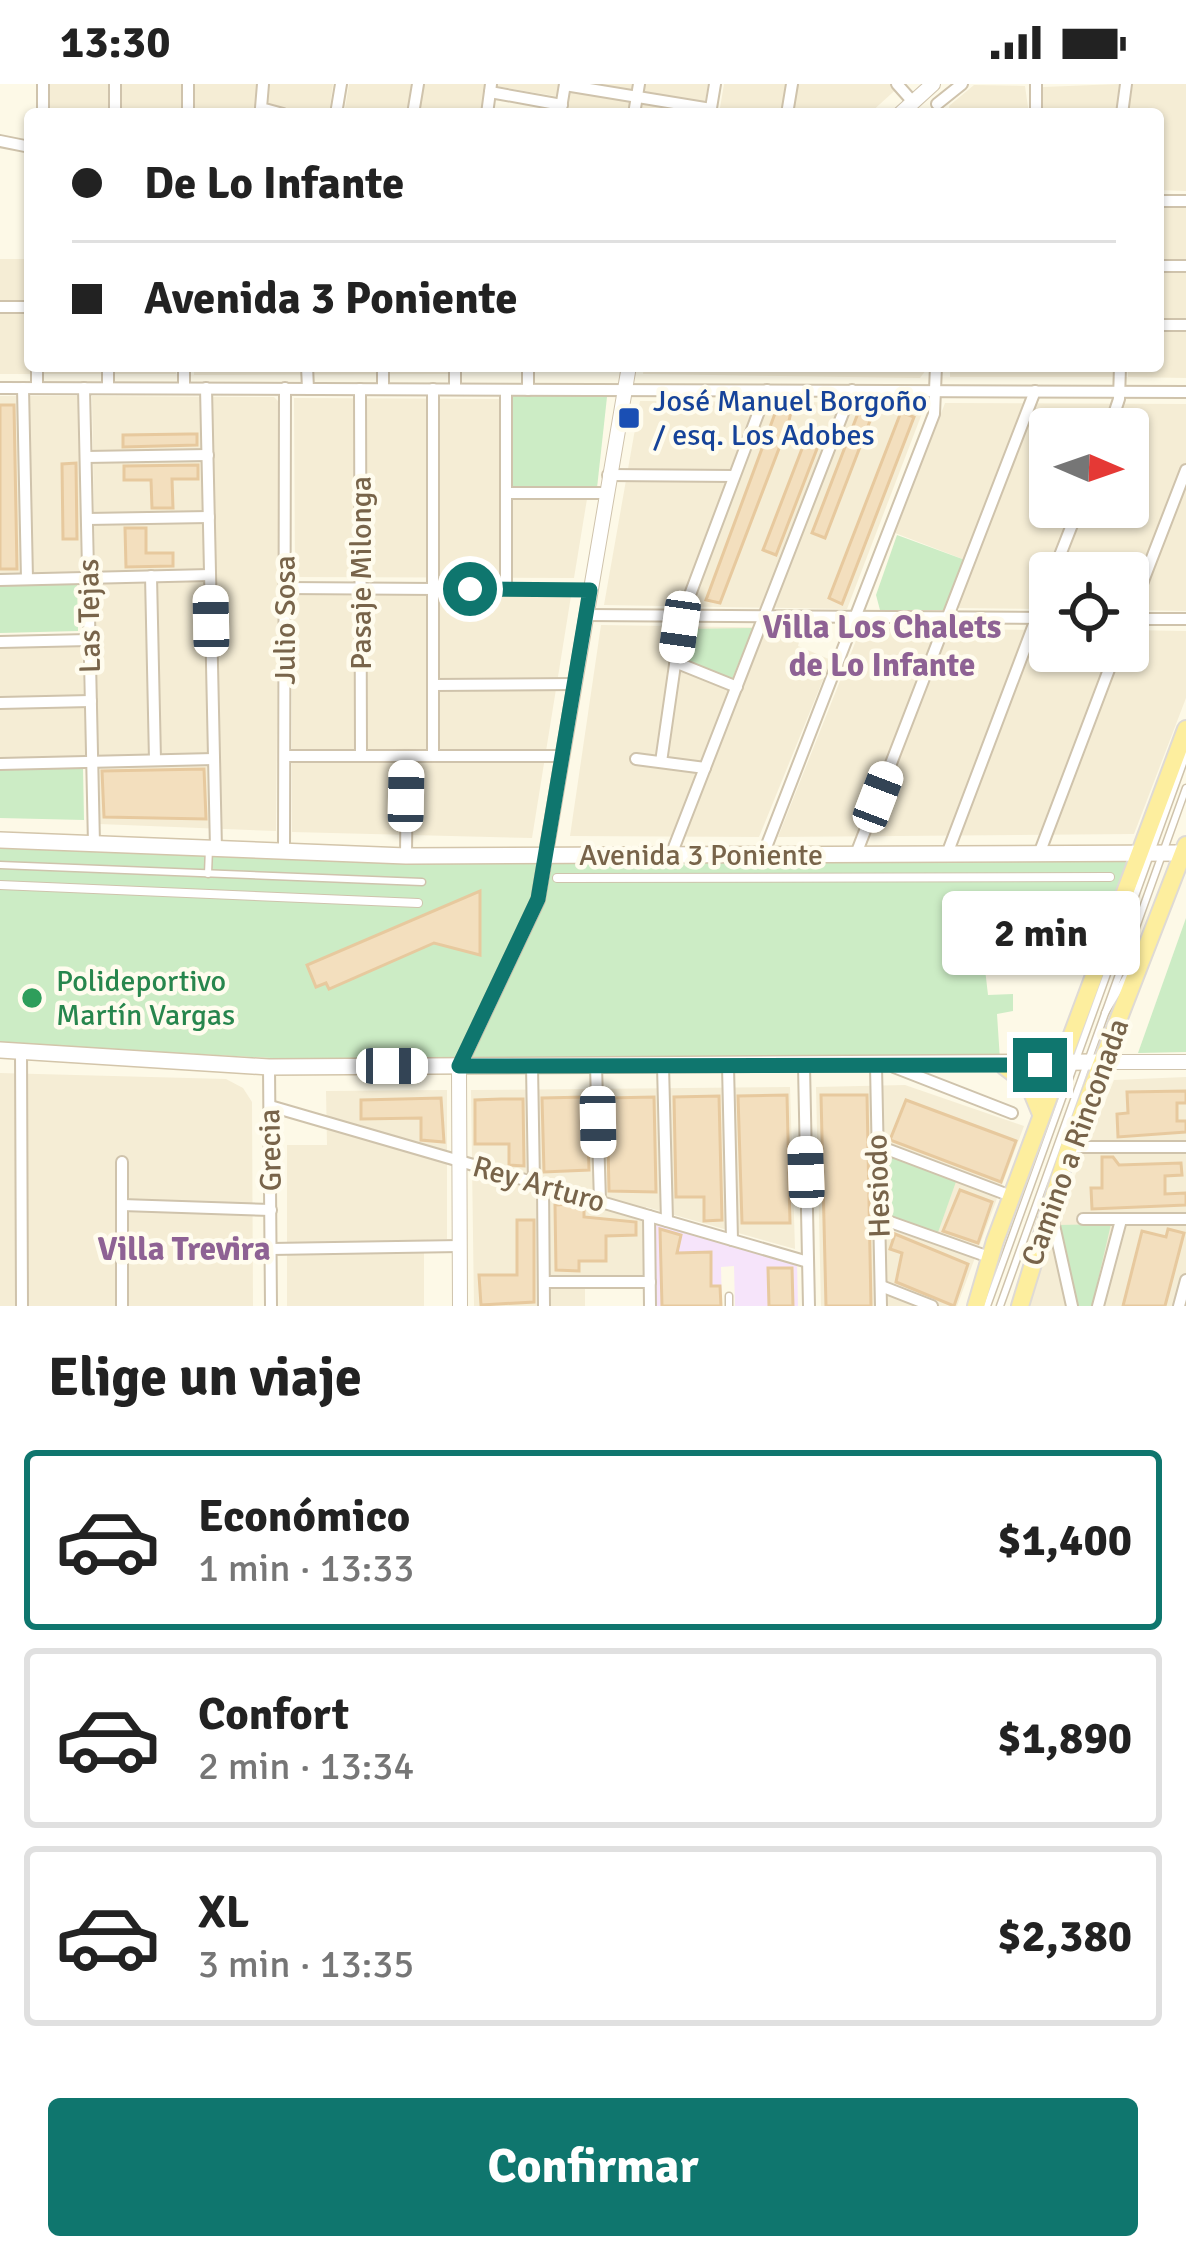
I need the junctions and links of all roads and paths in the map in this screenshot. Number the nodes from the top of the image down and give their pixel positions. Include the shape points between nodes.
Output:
1 (897, 84) edge
2 (962, 84) edge
3 (565, 85) edge
4 (931, 86) edge
5 (491, 88) edge
6 (638, 91) edge
7 (914, 102) junction
8 (555, 108) edge
9 (696, 108) edge
10 (907, 108) edge
11 (938, 108) edge
12 (37, 372) edge
13 (108, 372) edge
14 (184, 372) edge
15 (308, 372) edge
16 (383, 372) edge
17 (455, 372) edge
18 (528, 372) edge
19 (627, 372) edge
20 (936, 372) edge
21 (1120, 372) edge
22 (0, 388) edge
23 (23, 388) junction
24 (37, 388) junction
25 (84, 388) junction
26 (108, 388) junction
27 (184, 388) junction
28 (206, 388) junction
29 (285, 388) junction
30 (308, 388) junction
31 (622, 388) junction
32 (361, 389) junction
33 (383, 389) junction
34 (433, 389) junction
35 (455, 389) junction
36 (767, 389) junction
37 (506, 390) junction
38 (528, 390) junction
39 (852, 390) junction
40 (936, 391) junction
41 (1035, 391) junction
42 (1120, 392) junction
43 (1186, 392) edge
44 (1115, 408) edge
45 (208, 455) junction
46 (86, 458) junction
47 (1186, 470) edge
48 (608, 476) junction
49 (734, 476) junction
50 (506, 493) junction
51 (606, 494) junction
52 (209, 517) junction
53 (87, 519) junction
54 (1149, 565) edge
55 (210, 575) junction
56 (151, 577) junction
57 (88, 578) junction
58 (27, 579) junction
59 (0, 580) edge
60 (285, 589) junction
61 (361, 589) junction
62 (433, 589) junction
63 (506, 589) junction
64 (590, 590) junction
65 (586, 615) junction
66 (682, 616) junction
67 (764, 616) junction
68 (855, 617) junction
69 (947, 618) junction
70 (1029, 618) edge
71 (1149, 619) edge
72 (1186, 619) edge
73 (1029, 636) edge
74 (89, 640) junction
75 (0, 642) edge
76 (675, 662) junction
77 (1108, 672) edge
78 (575, 684) junction
79 (433, 685) junction
80 (736, 687) junction
81 (91, 701) junction
82 (0, 703) edge
83 (1186, 729) edge
84 (1186, 755) edge
85 (285, 756) junction
86 (361, 756) junction
87 (407, 756) junction
88 (433, 756) junction
89 (563, 756) junction
90 (214, 759) junction
91 (636, 759) dead end
92 (155, 760) junction
93 (92, 762) junction
94 (661, 762) junction
95 (0, 764) edge
96 (705, 768) junction
97 (1186, 788) edge
98 (0, 840) edge
99 (94, 844) junction
100 (114, 844) junction
101 (212, 849) junction
102 (1185, 850) edge
103 (289, 852) junction
104 (1149, 853) junction
105 (856, 854) junction
106 (946, 854) junction
107 (1040, 854) junction
108 (547, 855) junction
109 (671, 855) junction
110 (763, 855) junction
111 (406, 856) junction
112 (0, 865) edge
113 (113, 870) junction
114 (208, 874) junction
115 (291, 877) junction
116 (1110, 877) dead end
117 (557, 878) dead end
118 (422, 882) dead end
119 (0, 885) edge
120 (1132, 900) junction
121 (418, 903) dead end
122 (1151, 933) junction
123 (1076, 1022) junction
124 (1097, 1026) junction
125 (0, 1049) edge
126 (21, 1050) junction
127 (1186, 1062) edge
128 (1080, 1064) junction
129 (459, 1066) junction
130 (532, 1066) junction
131 (596, 1066) junction
132 (663, 1066) junction
133 (728, 1066) junction
134 (804, 1066) junction
135 (883, 1066) junction
136 (1004, 1066) junction
137 (269, 1067) junction
138 (270, 1106) junction
139 (1012, 1113) dead end
140 (1041, 1115) junction
141 (876, 1144) junction
142 (1069, 1147) junction
143 (1186, 1147) edge
144 (459, 1161) junction
145 (122, 1162) dead end
146 (538, 1184) junction
147 (1011, 1196) junction
148 (600, 1202) junction
149 (1050, 1203) junction
150 (122, 1204) junction
151 (271, 1210) junction
152 (649, 1216) junction
153 (879, 1218) junction
154 (1186, 1219) edge
155 (1083, 1220) dead end
156 (1121, 1220) junction
157 (667, 1221) junction
158 (732, 1240) junction
159 (460, 1246) junction
160 (271, 1249) junction
161 (989, 1258) junction
162 (808, 1262) junction
163 (1186, 1280) edge
164 (544, 1282) junction
165 (650, 1282) junction
166 (880, 1286) junction
167 (729, 1296) dead end
168 (22, 1306) edge
169 (122, 1306) edge
170 (271, 1306) edge
171 (460, 1306) edge
172 (544, 1306) edge
173 (650, 1306) edge
174 (729, 1306) edge
175 (809, 1306) edge
176 (881, 1306) edge
177 (932, 1306) edge
178 (976, 1306) edge
179 (987, 1306) edge
180 (1000, 1306) edge
181 (1020, 1306) edge
182 (1072, 1306) edge
183 (1098, 1306) edge
184 (1179, 1306) edge

1 - 7 street
2 - 11 street
3 - 6 street
4 - 7 street
5 - 8 street
6 - 9 street
7 - 10 street
12 - 24 street
13 - 26 street
14 - 27 street
15 - 30 street
16 - 33 street
17 - 35 street
18 - 38 street
19 - 31 street
20 - 40 street
21 - 42 street
22 - 23 street
23 - 24 street
23 - 58 street
24 - 25 street
25 - 26 street
25 - 46 street, Las Tejas
26 - 27 street
27 - 28 street
28 - 29 street
28 - 45 street
29 - 30 street
29 - 60 street, Julio Sosa
30 - 32 street
31 - 36 street
31 - 38 street
31 - 48 street
32 - 33 street
32 - 61 street, Pasaje Milonga
33 - 34 street
34 - 35 street
34 - 62 street
35 - 37 street
36 - 39 street
36 - 49 street
37 - 38 street
37 - 50 street
39 - 40 street
39 - 67 street
40 - 41 street
40 - 68 street
41 - 42 street
41 - 69 street
42 - 43 street
42 - 44 street
45 - 46 street
45 - 52 street
46 - 53 street, Las Tejas
47 - 54 street
48 - 49 street
48 - 51 street
49 - 66 street
50 - 51 street
50 - 63 street
51 - 64 street
52 - 53 street
52 - 55 street
53 - 57 street, Las Tejas
55 - 56 street
55 - 90 street
56 - 57 street
56 - 92 street
57 - 58 street
57 - 74 street, Las Tejas
58 - 59 street
60 - 61 street
60 - 85 street, Julio Sosa
61 - 62 street
61 - 86 street, Pasaje Milonga
62 - 63 street
62 - 79 street
63 - 64 street
64 - 65 street
65 - 66 street
65 - 78 street
66 - 67 street
66 - 76 street
67 - 68 street
67 - 80 street
68 - 69 street
68 - 110 street
69 - 70 street
69 - 105 street
71 - 72 street
73 - 106 street
74 - 75 street
74 - 81 street, Las Tejas
76 - 80 street
76 - 94 street
77 - 107 street
78 - 79 street
78 - 89 street
79 - 88 street
80 - 96 street
81 - 82 street
81 - 93 street, Las Tejas
83 - 104 main road, Camino a Rinconada
84 - 104 lane
85 - 86 street
85 - 103 street, Julio Sosa
86 - 87 street
87 - 88 street
87 - 111 street
88 - 89 street
89 - 108 street
90 - 92 street
90 - 101 street
91 - 94 street
92 - 93 street
93 - 95 street
93 - 99 street, Las Tejas
94 - 96 street
96 - 109 street
97 - 104 lane
98 - 99 main road, Avenida 3 Poniente
99 - 100 main road, Avenida 3 Poniente
100 - 101 main road, Avenida 3 Poniente
100 - 113 lane
101 - 103 main road, Avenida 3 Poniente
101 - 114 lane
102 - 104 main road, Avenida 3 Poniente
102 - 122 main road, Camino a Rinconada
103 - 111 main road, Avenida 3 Poniente
103 - 115 lane
104 - 107 main road, Avenida 3 Poniente
104 - 120 lane
104 - 123 main road, Camino a Rinconada
104 - 124 lane
105 - 106 main road, Avenida 3 Poniente
105 - 110 main road, Avenida 3 Poniente
106 - 107 main road, Avenida 3 Poniente
108 - 109 main road, Avenida 3 Poniente
108 - 111 main road, Avenida 3 Poniente
108 - 129 street via 534,912
109 - 110 main road, Avenida 3 Poniente
112 - 113 lane
113 - 114 lane
114 - 115 lane
115 - 118 lane
116 - 117 street
119 - 121 street
120 - 123 lane
120 - 128 lane
122 - 124 lane
122 - 128 main road, Camino a Rinconada
123 - 128 main road, Camino a Rinconada
124 - 128 lane
125 - 126 main road
126 - 137 main road
126 - 168 street
127 - 128 street
128 - 136 main road
128 - 140 main road, Camino a Rinconada
128 - 142 main road, Camino a Rinconada
128 - 179 lane
128 - 180 lane
129 - 130 main road
129 - 137 main road
129 - 144 street
130 - 131 main road
130 - 146 street
131 - 132 main road
131 - 148 street
132 - 133 main road
132 - 157 street
133 - 134 main road
133 - 158 street
134 - 135 main road
134 - 162 street
135 - 136 main road
135 - 139 street
135 - 141 street, Hesiodo
136 - 140 main road via 1029,1084
137 - 138 street, Grecia
138 - 144 street, Rey Arturo
138 - 151 street, Grecia
140 - 147 main road, Camino a Rinconada
141 - 147 street
141 - 153 street, Hesiodo
142 - 143 street
142 - 149 main road, Camino a Rinconada
144 - 146 street, Rey Arturo
144 - 159 street
145 - 150 street
146 - 148 street, Rey Arturo
146 - 164 street
147 - 161 main road, Camino a Rinconada
148 - 152 street, Rey Arturo
149 - 181 main road, Camino a Rinconada
149 - 182 street
150 - 151 street
150 - 169 street
151 - 160 street, Grecia
152 - 157 street, Rey Arturo
152 - 165 street
153 - 161 street
153 - 166 street, Hesiodo
154 - 156 street
155 - 156 street
156 - 183 street
157 - 158 street, Rey Arturo
158 - 162 street, Rey Arturo
159 - 160 street
159 - 171 street
160 - 170 street, Grecia
161 - 178 main road, Camino a Rinconada
162 - 175 street
163 - 184 street
164 - 165 street
164 - 172 street
165 - 173 street
166 - 176 street, Hesiodo
166 - 177 street
167 - 174 lane

